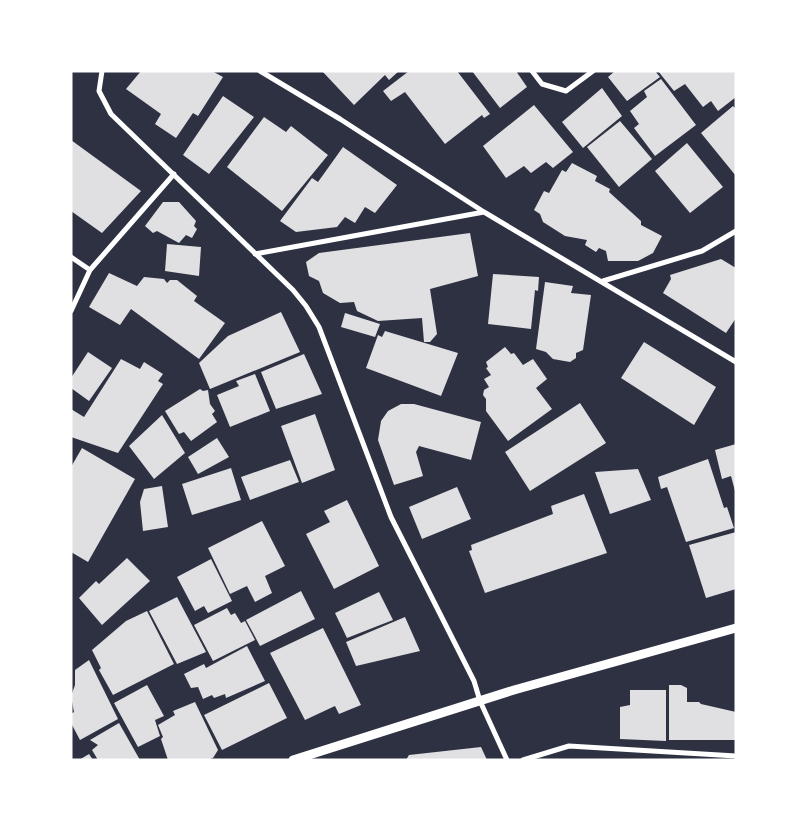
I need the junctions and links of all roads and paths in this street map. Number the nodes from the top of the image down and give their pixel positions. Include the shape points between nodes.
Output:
1 (102, 71) edge
2 (260, 71) edge
3 (532, 71) edge
4 (593, 71) edge
5 (174, 174) junction
6 (484, 212) junction
7 (736, 231) edge
8 (255, 254) junction
9 (71, 257) edge
10 (90, 270) junction
11 (603, 281) junction
12 (71, 311) edge
13 (736, 362) edge
14 (736, 628) edge
15 (480, 701) junction
16 (736, 756) edge
17 (293, 760) edge
18 (507, 760) edge
19 (523, 760) edge

1 - 5 street via 99,91 111,114
2 - 6 street
3 - 4 street via 542,84 566,91
5 - 8 street
5 - 10 street
6 - 8 street
6 - 11 street
7 - 11 street via 702,251
8 - 15 street via 293,290 319,327 392,516 474,682
9 - 10 street
10 - 12 street
11 - 13 street
14 - 15 street
15 - 17 street
15 - 18 street
16 - 19 street via 569,746

